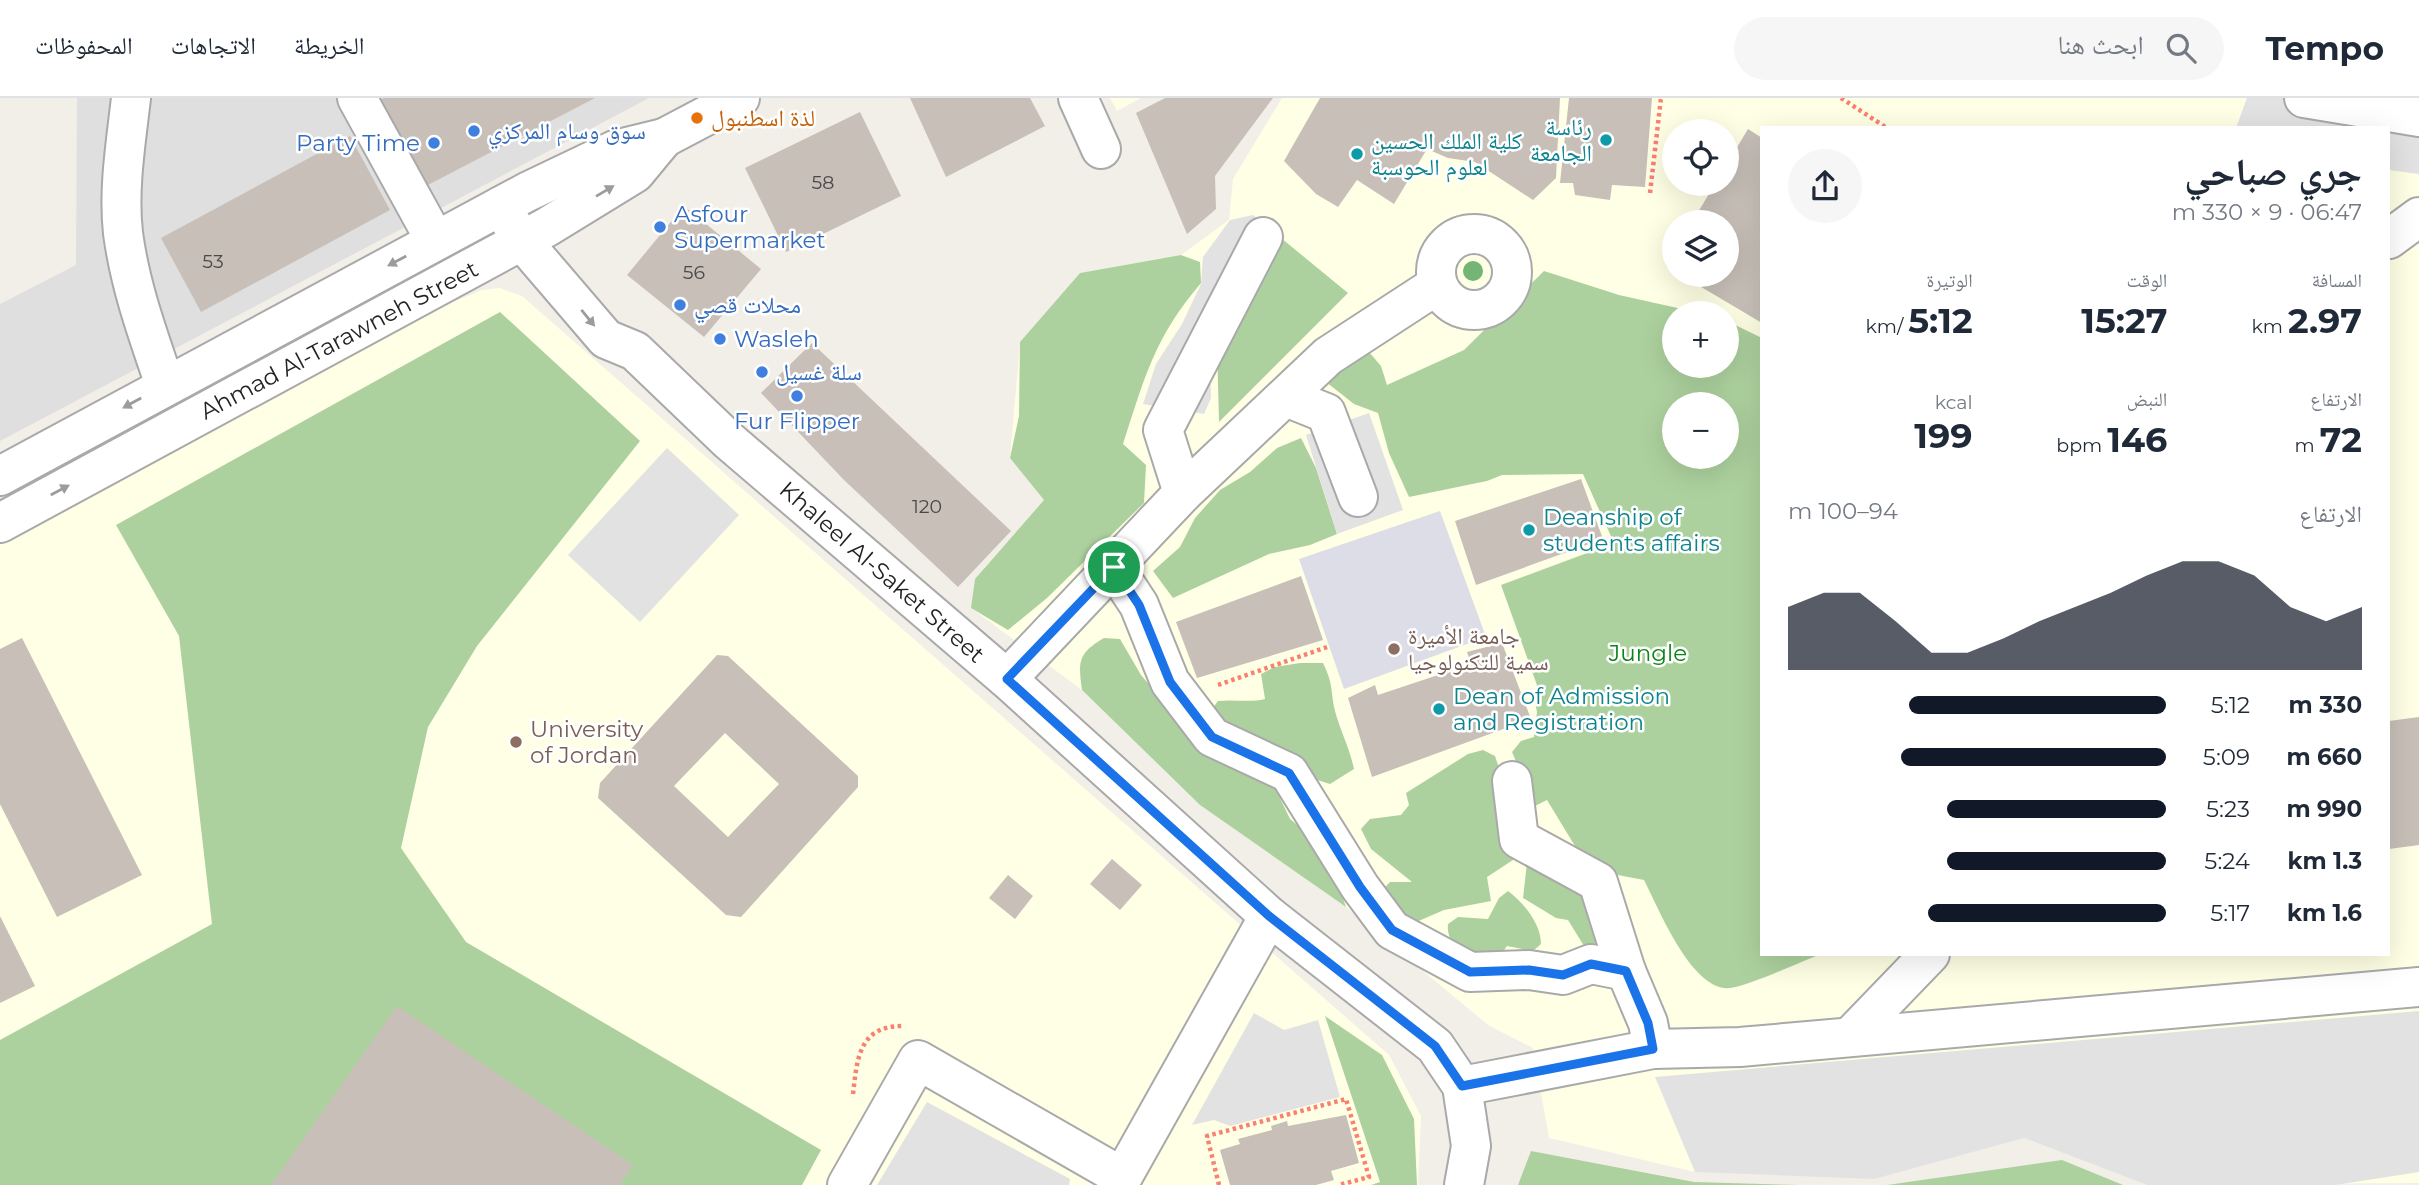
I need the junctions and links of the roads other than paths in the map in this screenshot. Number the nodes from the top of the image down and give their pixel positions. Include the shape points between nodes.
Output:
1 (131, 98) edge
2 (357, 98) edge
3 (740, 98) edge
4 (1078, 98) edge
5 (2304, 98) edge
6 (2402, 109) edge
7 (664, 138) junction
8 (1101, 149) dead end
9 (514, 199) junction
10 (2419, 217) edge
11 (535, 234) junction
12 (1263, 237) dead end
13 (2390, 238) edge
14 (435, 240) junction
15 (1437, 285) dead end
16 (165, 385) junction
17 (1286, 397) junction
18 (0, 475) edge
19 (1183, 493) junction
20 (1358, 498) dead end
21 (0, 523) edge
22 (1114, 567) junction
23 (1007, 679) junction
24 (1512, 781) dead end
25 (1269, 916) junction
26 (1928, 956) edge
27 (1626, 971) junction
28 (2419, 987) edge
29 (1851, 1036) junction
30 (1653, 1049) junction
31 (1462, 1086) junction
32 (1120, 1181) edge
33 (847, 1185) edge
34 (1464, 1185) edge

1 - 16 street via 123,231 134,293
2 - 14 street
3 - 7 street, Ahmad Al-Tarawneh Street
4 - 8 street
5 - 6 street
7 - 9 street, Ahmad Al-Tarawneh Street via 615,150
11 -> 7 street, Ahmad Al-Tarawneh Street via 635,173
9 - 11 street, Khaleel Al-Saket Street
9 - 14 street, Ahmad Al-Tarawneh Street
10 - 13 street
21 -> 11 street, Ahmad Al-Tarawneh Street
11 - 23 street, Khaleel Al-Saket Street via 606,339 635,351 729,441
12 - 19 street via 1163,430
14 -> 16 street, Ahmad Al-Tarawneh Street
15 - 17 street via 1328,356
16 -> 18 street, Ahmad Al-Tarawneh Street
17 - 19 street
17 - 20 street via 1326,412
19 - 22 street
22 - 23 street
22 - 27 street via 1139,605 1170,682 1212,737 1289,773 1392,930 1470,972 1529,970 1563,975 1591,964
23 - 25 street, Khaleel Al-Saket Street
24 - 27 street via 1519,839 1598,882
25 - 31 street, Khaleel Al-Saket Street via 1435,1046
25 - 32 street
26 - 29 street
27 - 30 street via 1648,1023
28 - 29 street
29 - 30 street via 1740,1047
30 - 31 street
31 - 34 street, Khaleel Al-Saket Street via 1471,1146
32 - 33 street via 918,1060

